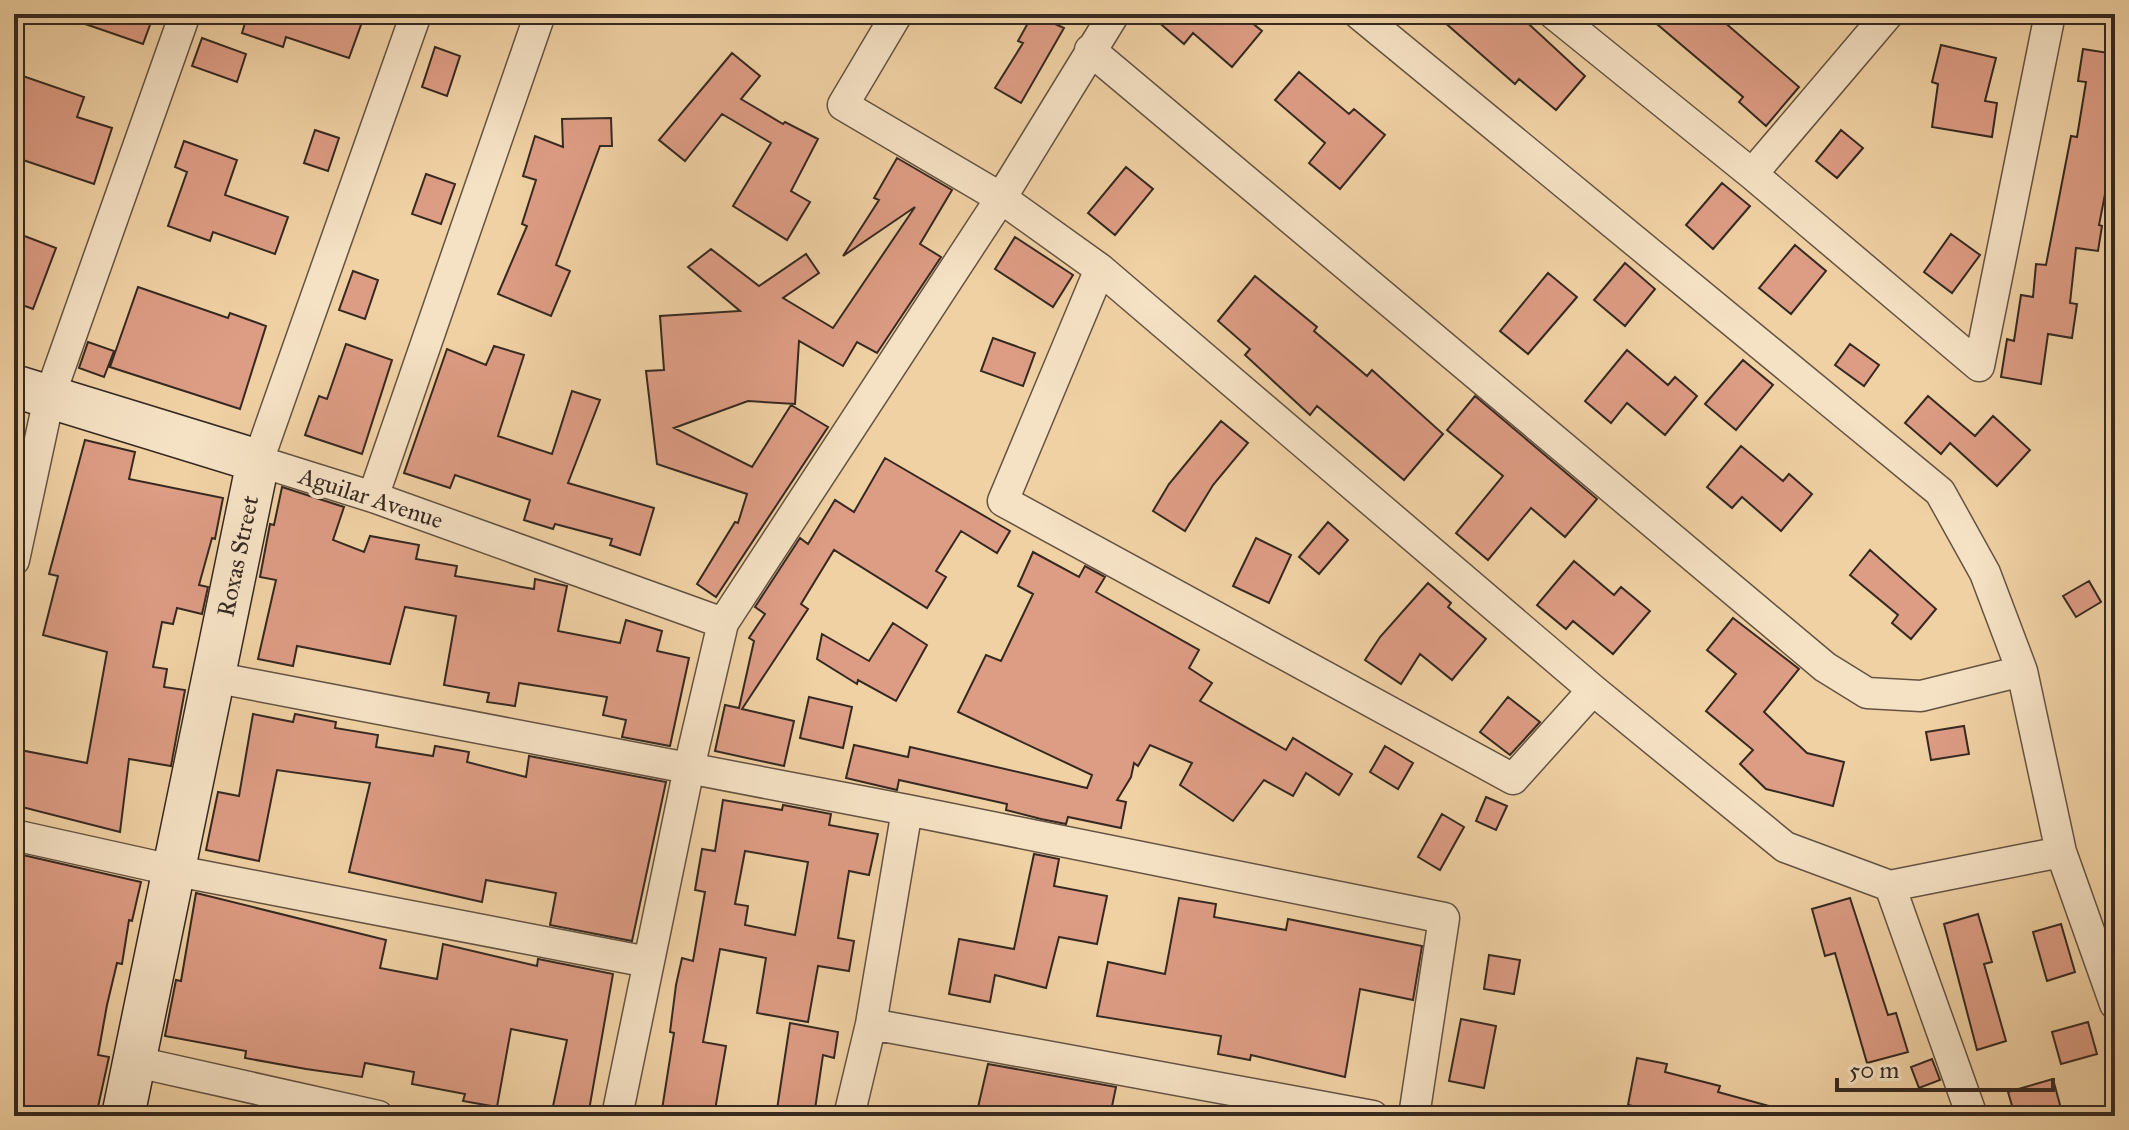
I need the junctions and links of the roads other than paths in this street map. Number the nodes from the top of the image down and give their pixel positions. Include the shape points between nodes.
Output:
1 (185, 14) edge
2 (416, 14) edge
3 (540, 14) edge
4 (897, 14) edge
5 (1114, 14) edge
6 (1359, 14) edge
7 (1554, 14) edge
8 (1888, 14) edge
9 (2050, 14) edge
10 (1090, 50) junction
11 (1752, 174) junction
12 (1001, 198) junction
13 (1100, 269) junction
14 (32, 392) edge
15 (258, 461) junction
16 (373, 497) junction
17 (14, 560) edge
18 (723, 623) junction
19 (2022, 671) junction
20 (213, 677) junction
21 (1593, 690) junction
22 (689, 768) junction
23 (907, 810) junction
24 (14, 835) edge
25 (2061, 852) junction
26 (172, 870) junction
27 (1890, 886) junction
28 (648, 962) junction
29 (2115, 1004) edge
30 (871, 1024) junction
31 (132, 1061) junction
32 (123, 1116) edge
33 (378, 1116) edge
34 (617, 1116) edge
35 (849, 1116) edge
36 (1373, 1116) edge
37 (1414, 1116) edge
38 (1972, 1116) edge

1 - 14 street
2 - 15 street, Roxas Street
3 - 16 street
4 - 12 street via 843,105
5 - 10 street
6 - 19 street via 1940,492 1985,573
7 - 11 street
8 - 11 street
9 - 11 street via 1979,366
10 - 12 street
10 - 19 street via 1825,667 1867,693 1921,696
12 - 13 street
12 - 18 street
13 - 21 street
13 - 21 street via 1003,501 1513,779
14 - 15 street, Aguilar Avenue
14 - 17 street
15 - 16 street, Aguilar Avenue
15 - 20 street, Roxas Street
16 - 18 street, Aguilar Avenue
18 - 22 street
19 - 25 street
20 - 22 street
20 - 26 street, Roxas Street
21 - 27 street via 1785,847
22 - 23 street
22 - 28 street
23 - 30 street
23 - 37 street via 1444,918
24 - 26 street
25 - 27 street
25 - 29 street
26 - 28 street
26 - 31 street, Roxas Street
27 - 38 street
28 - 34 street
30 - 35 street
30 - 36 street
31 - 32 street, Roxas Street
31 - 33 street

